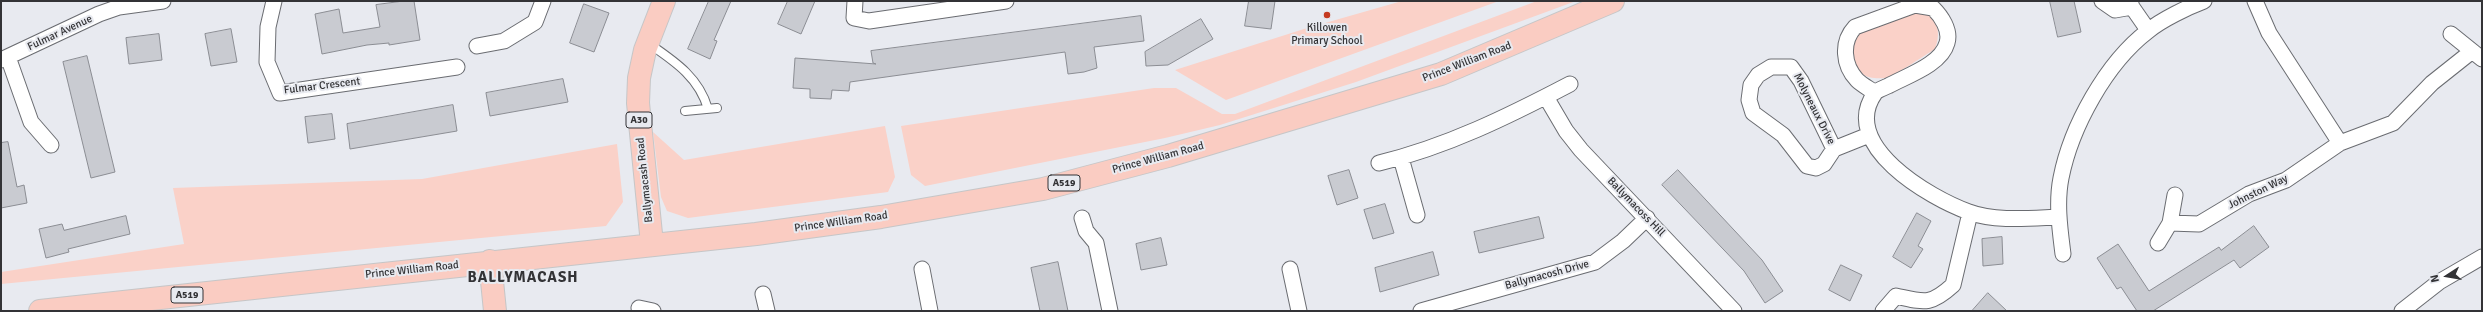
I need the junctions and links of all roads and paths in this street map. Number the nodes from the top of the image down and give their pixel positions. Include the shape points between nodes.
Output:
1 (163, 1) edge
2 (274, 1) edge
3 (543, 1) edge
4 (664, 1) edge
5 (855, 1) edge
6 (1006, 1) edge
7 (1614, 1) edge
8 (2102, 1) edge
9 (2204, 1) edge
10 (2255, 1) edge
11 (1915, 3) edge
12 (118, 4) edge
13 (2131, 4) edge
14 (2148, 30) junction
15 (2451, 34) dead end
16 (648, 43) junction
17 (476, 46) dead end
18 (2476, 56) edge
19 (5, 58) edge
20 (457, 66) dead end
21 (1570, 84) dead end
22 (1875, 92) junction
23 (1546, 97) junction
24 (717, 108) dead end
25 (708, 109) junction
26 (685, 111) dead end
27 (1869, 135) junction
28 (2340, 143) junction
29 (51, 145) dead end
30 (1834, 149) junction
31 (1401, 158) junction
32 (1378, 163) dead end
33 (2175, 195) dead end
34 (1970, 213) junction
35 (1417, 215) dead end
36 (2059, 217) junction
37 (1082, 218) dead end
38 (1647, 218) junction
39 (2170, 223) junction
40 (2158, 243) dead end
41 (652, 244) junction
42 (2062, 254) dead end
43 (2482, 257) edge
44 (490, 261) junction
45 (1290, 269) dead end
46 (922, 270) dead end
47 (763, 294) dead end
48 (1429, 310) edge
49 (40, 311) edge
50 (495, 311) edge
51 (766, 311) edge
52 (930, 311) edge
53 (1110, 311) edge
54 (1299, 311) edge
55 (1734, 311) edge
56 (1883, 311) edge
57 (2402, 311) edge

1 - 12 street, Fulmar Avenue
2 - 20 street, Fulmar Crescent via 268,27 267,62 280,93
3 - 17 street via 535,22 504,41
4 - 16 main road, Ballymacash Road / A30
5 - 6 street via 854,18 870,21
7 - 41 main road, Prince William Road / A519 via 1441,74 1168,156 1043,189 881,217 756,234
8 - 13 street via 2115,10
9 - 14 street
10 - 28 street via 2269,33
11 - 22 street via 1855,27 1848,35 1845,44 1847,64 1857,81
11 - 22 street via 1933,8 1941,16 1948,42 1938,58
12 - 19 street, Fulmar Avenue
13 - 14 street
14 - 36 street via 2121,58 2092,99 2072,138 2061,179
15 - 18 street, Johnston Way
16 - 25 lane via 688,72 704,97
16 - 41 main road, Ballymacash Road / A30 via 639,78 638,103
18 - 28 street, Johnston Way via 2432,83 2394,123
19 - 29 street via 31,122
21 - 23 street
22 - 27 street via 1866,114
23 - 31 street via 1488,126
23 - 38 street, Ballymacoss Hill via 1566,131 1581,150
24 - 25 lane
25 - 26 lane
27 - 30 street, Molyneaux Drive
27 - 34 street via 1878,151 1895,169 1924,190
28 - 39 street, Johnston Way via 2286,180 2249,194 2199,224
30 - 30 street, Molyneaux Drive via 1824,164 1816,168 1807,166 1783,134 1754,113 1749,100 1751,85 1758,75 1771,67 1791,67 1802,81
31 - 32 street
31 - 35 street
33 - 39 street
34 - 36 street via 2011,219
34 - 56 street via 1952,285 1944,294 1927,302 1896,296
36 - 42 street
37 - 53 street via 1086,231 1096,243
38 - 48 street, Ballymacosh Drive via 1623,241 1595,262
38 - 55 street, Ballymacoss Hill
39 - 40 street
41 - 44 main road, Prince William Road / A519
43 - 57 street via 2438,282
44 - 49 main road, Prince William Road / A519
44 - 50 main road
45 - 54 street
46 - 52 street
47 - 51 street

